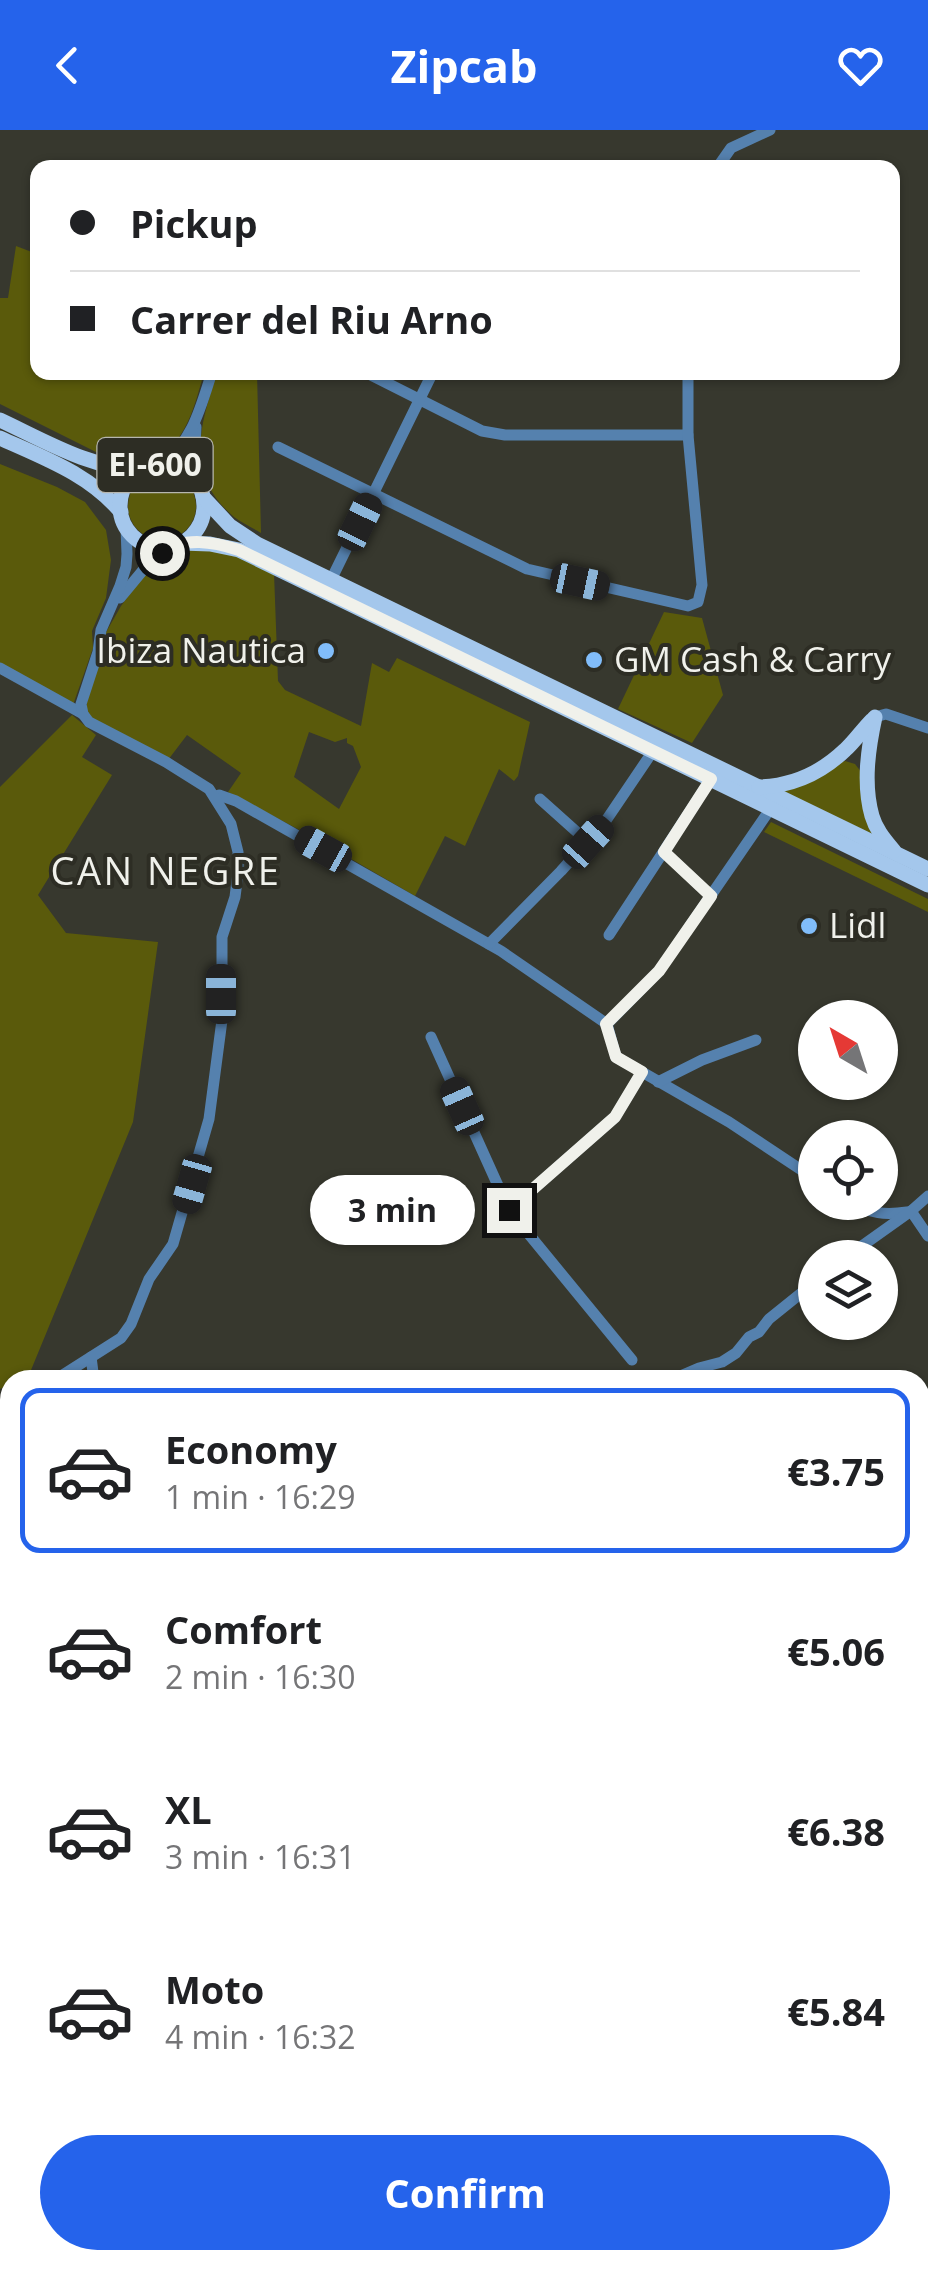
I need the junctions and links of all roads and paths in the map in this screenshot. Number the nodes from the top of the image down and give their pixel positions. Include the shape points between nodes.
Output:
1 (770, 130) edge
2 (722, 160) edge
3 (209, 380) edge
4 (381, 380) edge
5 (429, 380) edge
6 (688, 380) edge
7 (420, 400) junction
8 (197, 416) junction
9 (0, 420) edge
10 (688, 435) junction
11 (0, 438) edge
12 (278, 447) dead end
13 (161, 464) junction
14 (142, 470) junction
15 (200, 490) junction
16 (373, 495) junction
17 (124, 519) junction
18 (176, 545) junction
19 (331, 580) junction
20 (111, 609) junction
21 (0, 668) edge
22 (928, 712) edge
23 (83, 714) junction
24 (875, 717) junction
25 (924, 726) edge
26 (653, 751) junction
27 (840, 756) junction
28 (868, 776) junction
29 (711, 779) junction
30 (757, 787) junction
31 (215, 796) junction
32 (540, 800) dead end
33 (771, 808) junction
34 (588, 842) junction
35 (664, 852) junction
36 (896, 854) junction
37 (928, 870) edge
38 (928, 885) edge
39 (711, 896) junction
40 (610, 935) dead end
41 (489, 944) junction
42 (606, 1024) junction
43 (431, 1037) dead end
44 (756, 1040) dead end
45 (642, 1072) junction
46 (658, 1082) junction
47 (798, 1168) edge
48 (928, 1196) edge
49 (509, 1210) junction
50 (911, 1211) junction
51 (898, 1213) edge
52 (928, 1236) edge
53 (870, 1240) edge
54 (798, 1295) edge
55 (91, 1357) junction
56 (632, 1360) dead end
57 (71, 1370) edge
58 (93, 1370) edge
59 (694, 1370) edge

1 - 2 street via 731,148
3 - 8 street
4 - 7 street
5 - 7 street
6 - 10 street
7 - 10 street via 482,431
7 - 16 street
8 - 13 street via 182,446
8 - 15 street
9 - 14 main road, EI-600 via 94,462
10 - 16 street via 702,586 698,602 688,606 527,569
11 - 17 main road, EI-600 via 88,481
12 - 16 street
13 - 14 main road, EI-600
13 - 15 main road, EI-600 via 181,468
14 - 17 main road, EI-600 via 125,488
15 - 18 main road, EI-600 via 200,524
15 - 19 main road, EI-600 via 246,538
16 - 19 street
17 - 18 main road, EI-600 via 142,542
17 - 20 street via 128,554
18 - 20 street via 144,568
18 - 26 main road, EI-600 via 239,550
19 - 30 main road, EI-600
20 - 23 street via 80,704
21 - 23 street
22 - 25 street
23 - 31 street
24 - 25 street
24 - 27 main road
24 - 28 main road
26 - 29 main road, EI-600
26 - 34 street
27 - 28 main road via 858,761
27 - 30 main road via 796,782
28 - 36 main road via 872,818
29 - 33 main road, EI-600
29 - 35 street
30 - 36 main road, EI-600
31 - 41 street via 236,801
31 - 55 street via 230,824 238,874 222,936 222,1020 209,1120 172,1244 132,1324
32 - 34 street
33 - 38 main road, EI-600
33 - 39 street
34 - 41 street
35 - 39 street
35 - 40 street
36 - 37 main road, EI-600
39 - 42 street via 659,971
41 - 42 street
42 - 45 street via 616,1057
43 - 49 street
44 - 46 street
45 - 46 street
45 - 49 street via 615,1117
46 - 47 street
48 - 50 street
49 - 56 street
50 - 51 street
50 - 52 street
50 - 53 street
54 - 59 street via 736,1354
55 - 57 street
55 - 58 street

